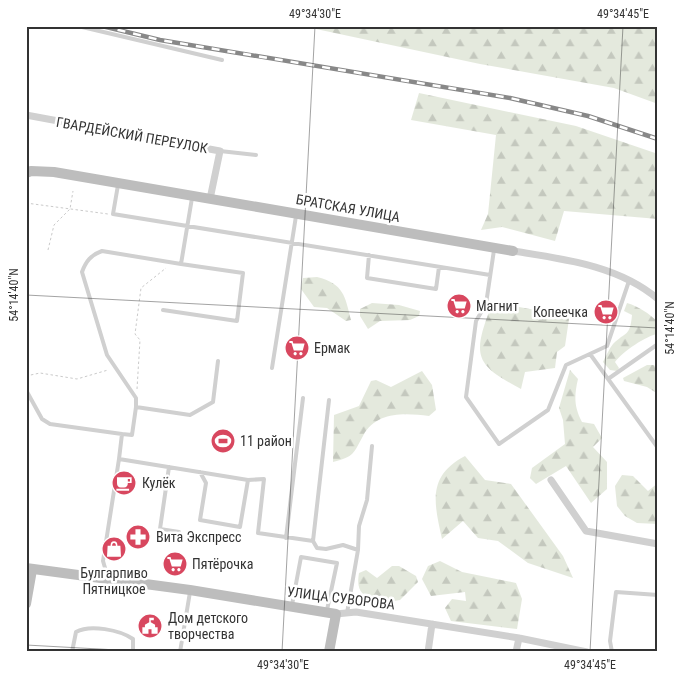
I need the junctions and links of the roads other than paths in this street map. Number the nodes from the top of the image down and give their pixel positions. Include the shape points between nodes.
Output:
1 (78, 26) edge
2 (222, 60) dead end
3 (26, 115) edge
4 (220, 150) junction
5 (256, 155) dead end
6 (26, 173) edge
7 (118, 183) junction
8 (192, 196) junction
9 (210, 199) junction
10 (296, 213) junction
11 (188, 226) junction
12 (292, 243) junction
13 (495, 247) junction
14 (513, 251) joint
15 (369, 256) junction
16 (181, 264) junction
17 (439, 266) junction
18 (490, 275) junction
19 (629, 281) junction
20 (658, 299) edge
21 (162, 310) dead end
22 (658, 344) edge
23 (590, 354) junction
24 (218, 361) dead end
25 (272, 368) dead end
26 (608, 379) junction
27 (26, 390) edge
28 (303, 398) dead end
29 (329, 400) dead end
30 (136, 407) junction
31 (122, 434) junction
32 (372, 446) dead end
33 (658, 448) edge
34 (118, 459) junction
35 (169, 467) junction
36 (200, 472) junction
37 (248, 480) junction
38 (551, 480) dead end
39 (179, 532) dead end
40 (286, 538) junction
41 (313, 541) junction
42 (658, 544) edge
43 (358, 550) junction
44 (29, 569) edge
45 (109, 579) junction
46 (190, 590) junction
47 (658, 595) edge
48 (26, 604) edge
49 (292, 607) junction
50 (331, 613) junction
51 (347, 613) junction
52 (432, 624) junction
53 (519, 638) junction
54 (72, 652) edge
55 (132, 652) edge
56 (180, 652) edge
57 (329, 652) edge
58 (428, 652) edge
59 (516, 652) edge
60 (587, 652) edge
61 (612, 652) edge

1 - 2 lane
3 - 4 street, ГВАРДЕЙСКИЙ ПЕРЕУЛОК
4 - 5 lane
4 - 9 street, ГВАРДЕЙСКИЙ ПЕРЕУЛОК
6 - 7 street, БРАТСКАЯ УЛИЦА via 54,172
7 - 8 street, БРАТСКАЯ УЛИЦА
7 - 11 lane via 113,214
8 - 9 street, БРАТСКАЯ УЛИЦА
8 - 11 lane
9 - 10 street, БРАТСКАЯ УЛИЦА
10 - 12 lane
10 - 13 street, БРАТСКАЯ УЛИЦА
11 - 12 lane
11 - 16 lane
12 - 15 lane
12 - 25 lane
13 - 14 street, БРАТСКАЯ УЛИЦА
13 - 18 lane
14 - 19 street, БРАТСКАЯ УЛИЦА via 597,266
15 - 17 lane
15 - 17 lane via 367,278 436,290
16 - 21 lane via 244,273 237,320
16 - 30 lane via 102,251 85,263 82,272 107,354 136,398
17 - 18 lane
18 - 23 lane via 486,304 476,321 466,397 498,444 548,410 566,365
19 - 20 street, БРАТСКАЯ УЛИЦА
19 - 23 lane via 606,346
22 - 26 lane
23 - 26 lane
24 - 30 lane via 213,402 190,415
26 - 33 lane
27 - 31 lane via 42,420 50,424
28 - 40 lane
29 - 41 lane
30 - 31 lane via 132,435
31 - 34 lane
32 - 43 lane
34 - 35 lane
34 - 45 lane via 103,561
35 - 36 lane
35 - 39 lane via 160,529
36 - 37 lane
36 - 37 lane via 206,483 200,520 240,527
37 - 40 lane via 264,479 258,533
38 - 42 street via 586,530
40 - 41 lane
41 - 43 lane via 317,548 343,545
43 - 51 lane
44 - 45 street, УЛИЦА СУВОРОВА
44 - 48 street
45 - 46 street, УЛИЦА СУВОРОВА
46 - 49 street, УЛИЦА СУВОРОВА
46 - 56 lane
47 - 61 lane via 616,592 610,641
49 - 50 street, УЛИЦА СУВОРОВА
49 - 50 lane via 301,557 337,563
50 - 51 street, УЛИЦА СУВОРОВА
50 - 57 street
51 - 52 street, УЛИЦА СУВОРОВА
52 - 53 street, УЛИЦА СУВОРОВА
52 - 58 street
53 - 59 street
53 - 60 street, УЛИЦА СУВОРОВА
54 - 55 lane via 76,632 88,628 126,634 133,639

